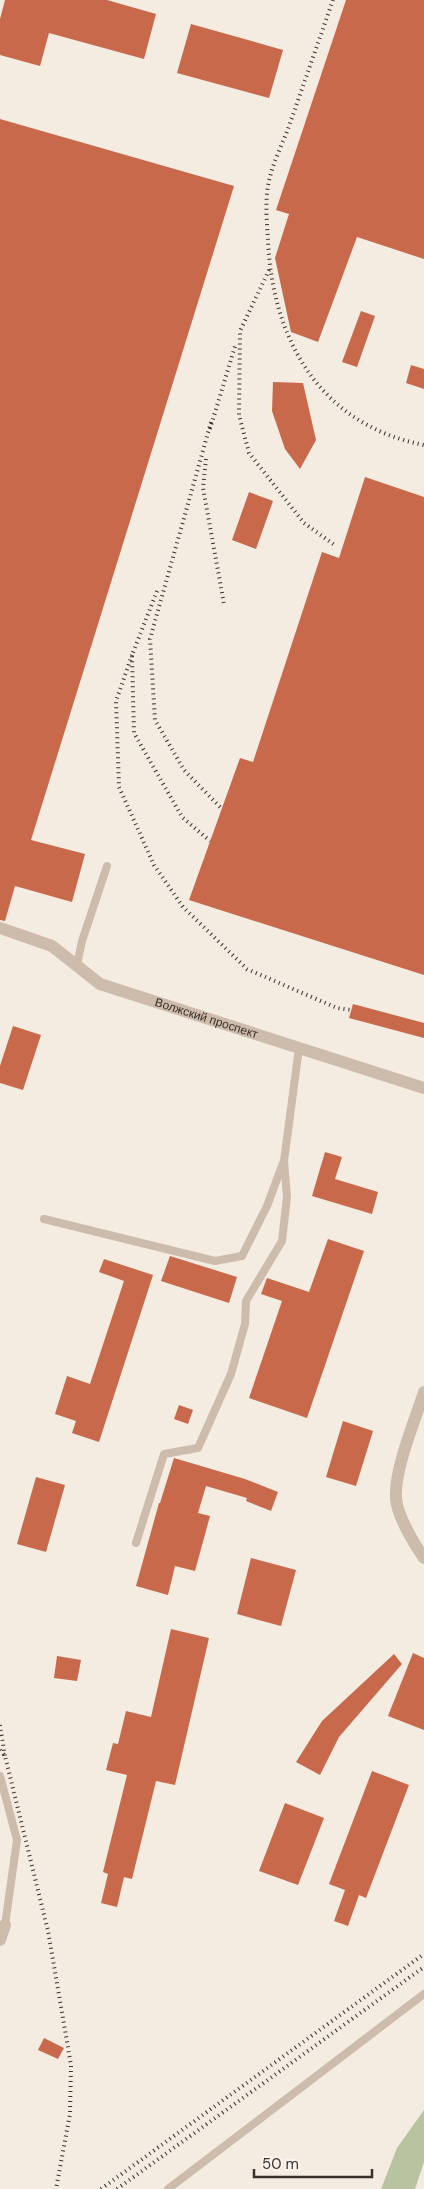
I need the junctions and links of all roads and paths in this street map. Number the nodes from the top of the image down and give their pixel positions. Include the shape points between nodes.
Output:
1 (107, 866) dead end
2 (0, 928) edge
3 (77, 965) junction
4 (299, 1048) junction
5 (424, 1088) edge
6 (284, 1161) junction
7 (44, 1219) dead end
8 (424, 1392) edge
9 (136, 1543) dead end
10 (424, 1558) edge
11 (0, 1776) edge
12 (4, 1925) joint
13 (0, 1940) edge
14 (424, 1994) edge
15 (168, 2189) edge

1 - 3 lane
2 - 3 street, Волжский проспект via 52,946
3 - 4 street, Волжский проспект via 100,984
4 - 5 street, Волжский проспект
4 - 6 lane
6 - 7 lane via 267,1206 242,1256 215,1261
6 - 9 lane via 287,1197 282,1241 246,1301 245,1324 230,1374 198,1448 164,1454
8 - 10 street via 398,1474 396,1500 411,1540
11 - 12 lane via 17,1840
12 - 13 street
14 - 15 lane

